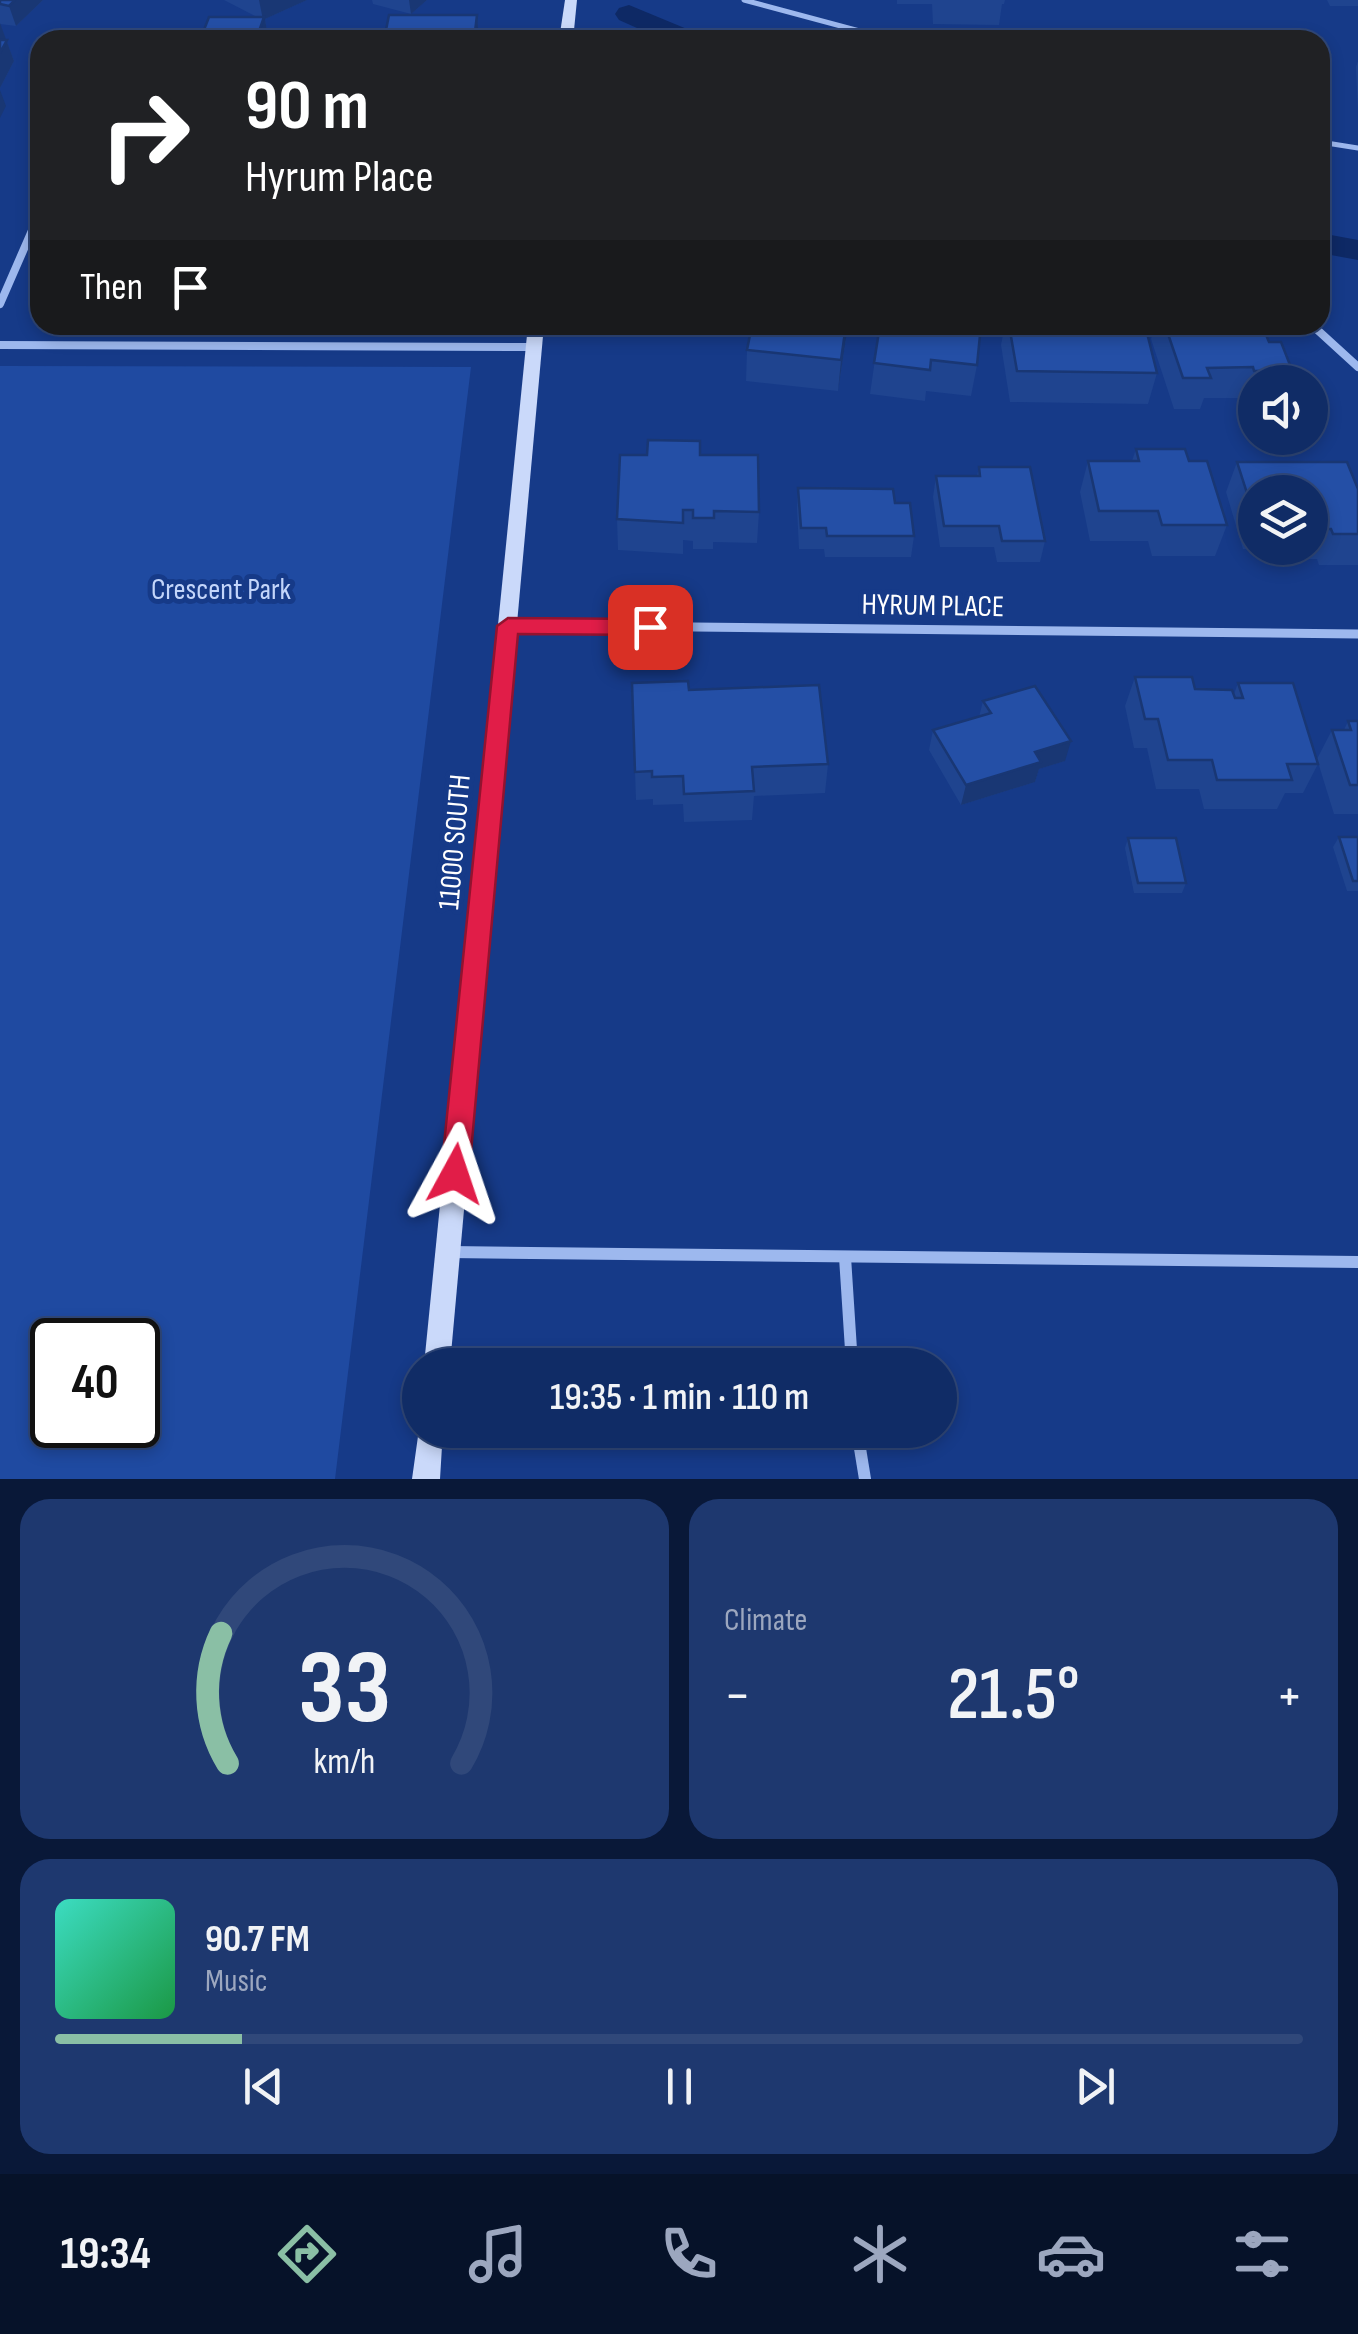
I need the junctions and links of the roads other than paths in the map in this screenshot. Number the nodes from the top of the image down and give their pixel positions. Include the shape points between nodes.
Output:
1 (570, 0) edge
2 (744, 0) edge
3 (567, 30) edge
4 (856, 30) edge
5 (1330, 144) edge
6 (1358, 148) edge
7 (30, 235) edge
8 (0, 304) edge
9 (1323, 335) edge
10 (535, 336) edge
11 (0, 345) edge
12 (1358, 368) edge
13 (508, 626) junction
14 (1358, 634) edge
15 (448, 1252) junction
16 (845, 1256) junction
17 (1358, 1262) edge
18 (439, 1348) edge
19 (851, 1348) edge
20 (429, 1448) edge
21 (860, 1448) edge
22 (426, 1479) edge
23 (865, 1479) edge

1 - 3 street
2 - 4 lane
5 - 6 lane
7 - 8 street
9 - 12 street
10 - 11 street
10 - 13 street, 11000 SOUTH
13 - 14 street, HYRUM PLACE
13 - 15 street, 11000 SOUTH
15 - 16 street
15 - 18 street, 11000 SOUTH
16 - 17 street
16 - 19 street
20 - 22 street
21 - 23 street

